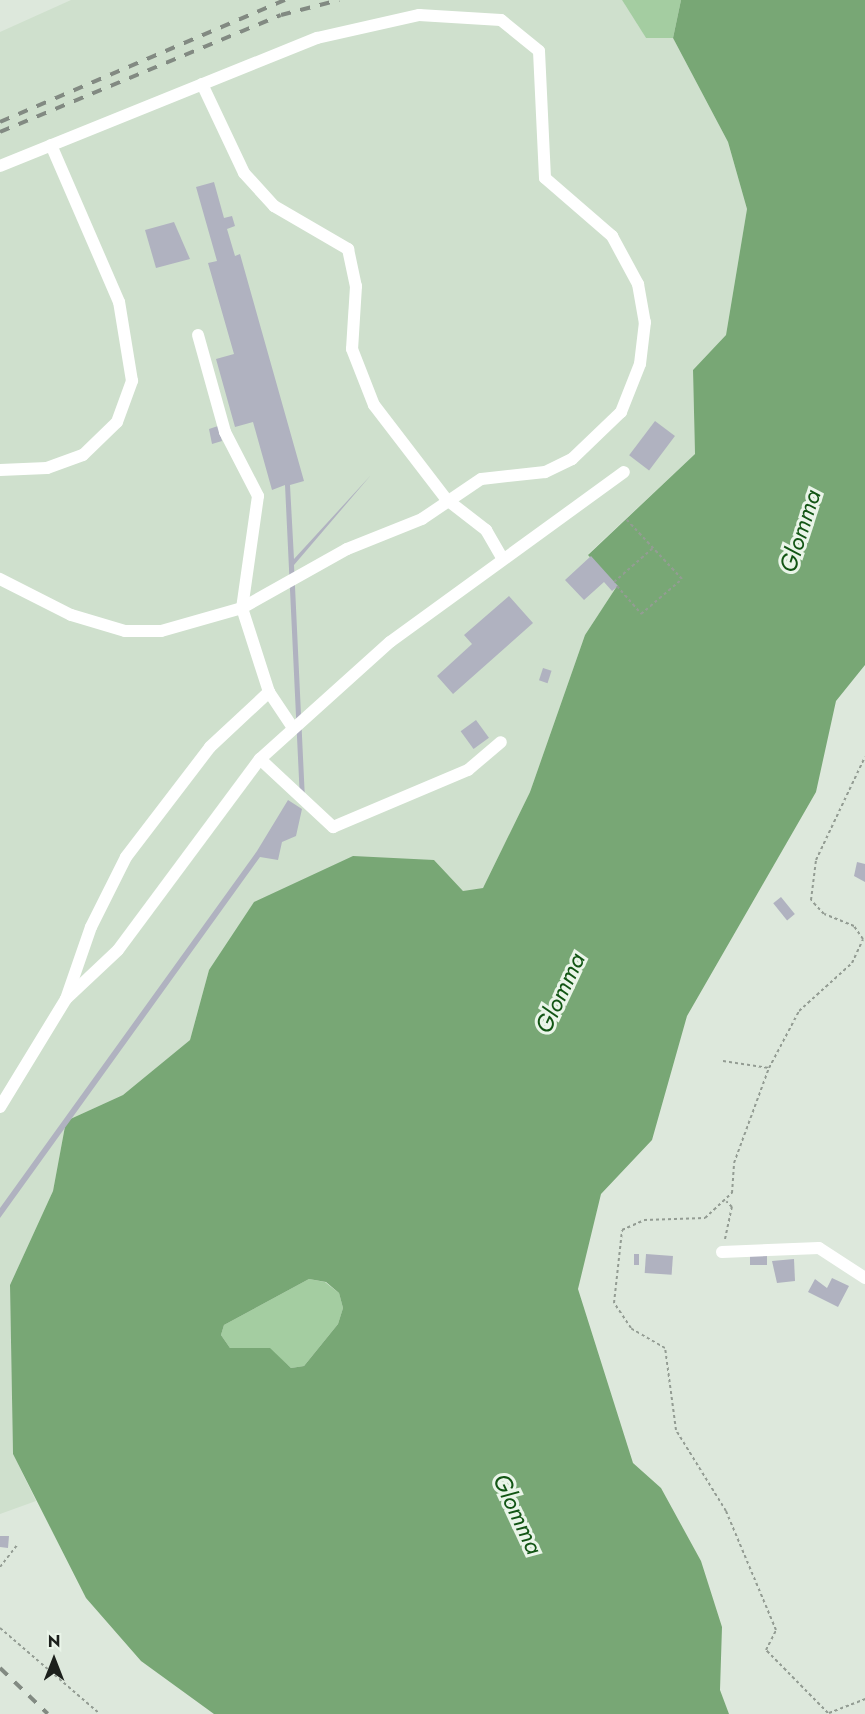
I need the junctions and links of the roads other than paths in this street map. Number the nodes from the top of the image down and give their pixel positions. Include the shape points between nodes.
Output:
1 (202, 84) junction
2 (51, 145) junction
3 (0, 166) edge
4 (198, 335) dead end
5 (0, 470) edge
6 (624, 472) dead end
7 (446, 499) junction
8 (502, 558) junction
9 (0, 579) edge
10 (242, 608) junction
11 (269, 692) junction
12 (293, 728) junction
13 (501, 742) dead end
14 (260, 759) junction
15 (66, 999) junction
16 (0, 1107) edge
17 (722, 1252) road end
18 (865, 1278) edge

1 - 2 street
1 - 7 street via 244,173 274,206 348,249 356,286 352,349 361,379 374,405
1 - 7 street via 317,38 419,15 501,20 539,51 545,178 612,236 630,265 644,304 640,364 621,412 572,459 545,472 481,479
2 - 3 street
2 - 5 street via 119,302 132,381 117,422 84,455 47,468
4 - 10 street via 225,432 258,496
6 - 8 street
7 - 8 street via 486,530
7 - 10 street via 422,519 347,549
8 - 12 street via 390,642
9 - 10 street via 71,615 125,631 161,631
10 - 11 street
11 - 12 street
11 - 15 street via 210,747 126,856 91,927
12 - 14 street
13 - 14 street via 468,770 333,827
14 - 15 street via 118,950
15 - 16 street
17 - 18 street via 819,1248

